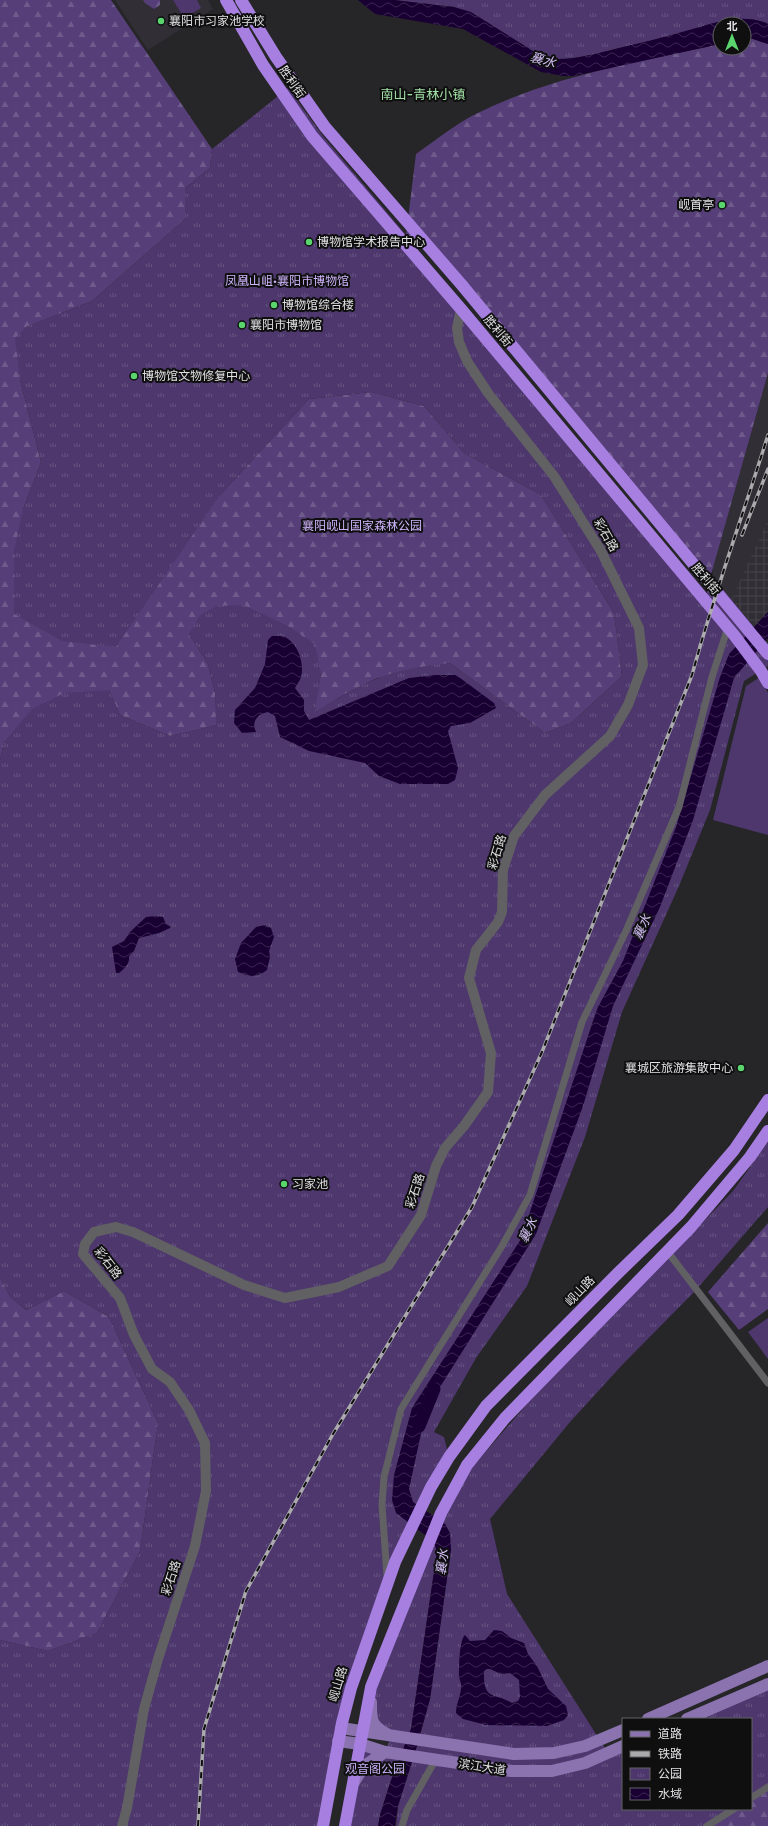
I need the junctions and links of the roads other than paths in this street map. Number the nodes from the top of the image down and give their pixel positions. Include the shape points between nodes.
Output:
1 (226, 0) edge
2 (241, 0) edge
3 (462, 309) junction
4 (731, 631) junction
5 (768, 654) edge
6 (768, 683) edge
7 (768, 1100) edge
8 (768, 1131) edge
9 (668, 1251) junction
10 (768, 1383) edge
11 (388, 1583) junction
12 (768, 1666) edge
13 (768, 1684) edge
14 (371, 1687) junction
15 (650, 1718) edge
16 (689, 1718) edge
17 (341, 1728) junction
18 (622, 1730) edge
19 (363, 1732) junction
20 (391, 1736) junction
21 (338, 1741) junction
22 (360, 1744) junction
23 (622, 1746) edge
24 (385, 1752) junction
25 (436, 1759) junction
26 (353, 1783) junction
27 (768, 1787) edge
28 (752, 1797) edge
29 (732, 1810) edge
30 (122, 1826) edge
31 (323, 1826) edge
32 (345, 1826) edge
33 (402, 1826) edge
34 (707, 1826) edge

1 - 3 highway, 胜利街 via 264,65 312,136
2 - 5 highway, 胜利街 via 276,58 325,127 460,284
3 - 4 highway, 胜利街
3 - 30 street, 彩石路 via 457,328 459,342 467,361 488,393 554,476 601,551 639,628 643,665 628,705 610,736 545,795 514,836 503,870 502,912 498,922 476,950 469,978 491,1053 488,1092 464,1126 444,1148 421,1215 388,1266 339,1287 285,1298 244,1285 133,1232 116,1227 94,1232 84,1244 83,1254 120,1298 134,1335 152,1369 170,1382 190,1410 205,1443 206,1491 195,1546 144,1709
4 - 6 highway, 胜利街
4 - 11 street via 712,677 679,807 626,931 582,1022 530,1195 502,1246 401,1409 384,1477 382,1504
7 - 11 highway, 岘山路 via 734,1150 678,1215 486,1406 430,1487 398,1555
8 - 9 highway via 750,1157
9 - 10 street
9 - 14 highway via 505,1418 467,1464 441,1513
11 - 17 highway, 岘山路 via 351,1688
12 - 15 main road
13 - 16 main road
14 - 19 highway
14 - 20 main road via 371,1718 376,1728
17 - 19 main road, 滨江大道
17 - 21 highway, 岘山路
18 - 20 main road, 滨江大道 via 585,1746 554,1753 514,1754
19 - 20 main road, 滨江大道
19 - 22 highway
21 - 22 main road, 滨江大道
21 - 31 highway, 岘山路
22 - 24 main road, 滨江大道
22 - 26 highway
23 - 25 main road, 滨江大道 via 585,1763 552,1771 511,1771
24 - 25 main road, 滨江大道
24 - 26 main road via 364,1766
25 - 33 street via 407,1810
26 - 32 highway
27 - 28 street
29 - 34 street

